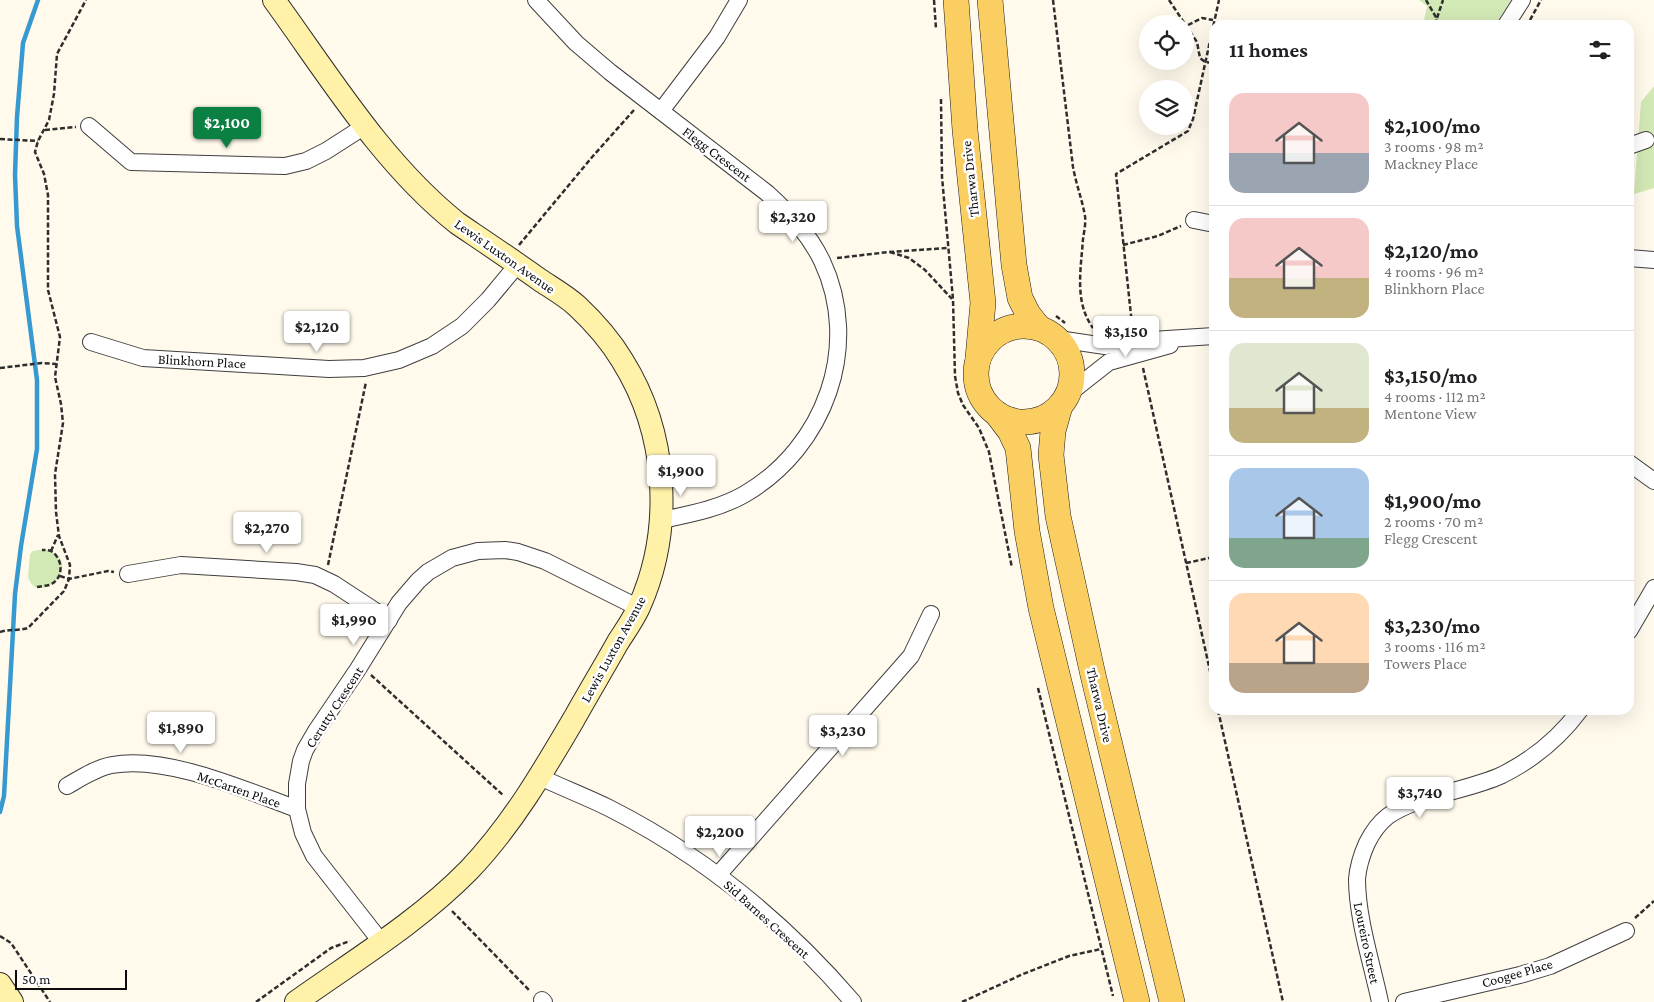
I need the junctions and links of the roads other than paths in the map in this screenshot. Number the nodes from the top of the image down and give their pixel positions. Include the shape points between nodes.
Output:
1 (274, 0) edge
2 (536, 0) edge
3 (739, 0) edge
4 (956, 0) edge
5 (990, 0) edge
6 (1522, 0) edge
7 (1509, 20) edge
8 (661, 111) junction
9 (90, 126) road end
10 (365, 126) junction
11 (1646, 140) dead end
12 (1634, 144) edge
13 (1194, 220) road end
14 (1209, 223) edge
15 (517, 256) junction
16 (1634, 258) edge
17 (1654, 260) edge
18 (1054, 326) junction
19 (1209, 337) edge
20 (1197, 338) junction
21 (91, 342) dead end
22 (978, 358) junction
23 (1064, 400) junction
24 (997, 414) junction
25 (1634, 467) edge
26 (1654, 481) edge
27 (662, 520) junction
28 (128, 574) road end
29 (1654, 588) edge
30 (639, 608) junction
31 (931, 614) dead end
32 (389, 620) junction
33 (1634, 622) edge
34 (1576, 715) edge
35 (540, 777) junction
36 (67, 786) dead end
37 (297, 809) junction
38 (718, 875) junction
39 (1626, 931) road end
40 (377, 936) junction
41 (0, 984) edge
42 (12, 1002) edge
43 (296, 1002) edge
44 (853, 1002) edge
45 (1137, 1002) edge
46 (1172, 1002) edge
47 (1380, 1002) edge
48 (1404, 1002) edge

1 - 10 street, Lewis Luxton Avenue
2 - 8 street, Flegg Crescent via 576,43
3 - 8 street via 717,38
4 - 22 main road, Tharwa Drive via 965,130 983,304
5 - 18 main road via 1014,265 1020,298 1028,314
6 - 7 street
8 - 27 street, Flegg Crescent via 767,193 803,229 822,261 833,294 838,348 832,383 819,415 796,453 785,464 743,495 702,512
9 - 10 street via 131,162 285,166 326,152
10 - 15 street, Lewis Luxton Avenue via 405,176 439,208
11 - 12 street
13 - 14 street
15 - 21 street, Blinkhorn Place via 488,300 462,326 424,350 364,368 329,369 143,358
15 - 27 street, Lewis Luxton Avenue via 575,304 601,330 623,360 653,431 660,468
16 - 17 street
18 - 20 street via 1105,346
18 - 22 main road via 1009,328 985,345
18 - 23 main road via 1071,366 1072,381
19 - 20 street
20 - 23 street via 1109,362
22 - 24 main road via 978,390
23 - 24 main road via 1046,416 1030,422 1013,421
23 - 46 main road, Tharwa Drive via 1053,431 1051,455 1058,516
24 - 45 main road via 1018,448 1027,531 1041,608
25 - 26 street
27 - 30 street, Lewis Luxton Avenue via 653,568
28 - 32 street via 181,564 315,575
29 - 33 street
30 - 32 street, Cerutty Crescent via 518,552 478,551 452,558 428,572 399,603
30 - 35 street, Lewis Luxton Avenue
31 - 38 street via 910,656
32 - 37 street, Cerutty Crescent via 305,750 297,784
34 - 47 street, Loureiro Street via 1534,755 1503,774 1405,807 1387,817 1372,833 1362,853 1357,877 1358,902
35 - 38 street, Sid Barnes Crescent via 653,832
35 - 40 street, Lewis Luxton Avenue via 506,826 469,870 427,907
36 - 37 street, McCarten Place via 88,773 111,765 165,766 201,775
37 - 40 street, Cerutty Crescent via 303,833 314,856
38 - 44 street, Sid Barnes Crescent via 762,911 832,977
39 - 48 street, Coogee Place via 1550,966
40 - 43 street, Lewis Luxton Avenue
41 - 42 street

